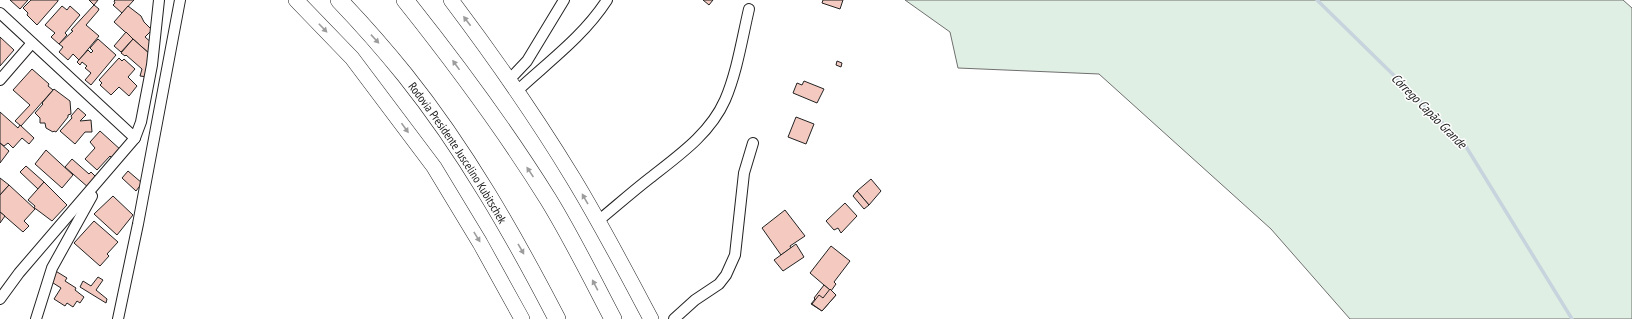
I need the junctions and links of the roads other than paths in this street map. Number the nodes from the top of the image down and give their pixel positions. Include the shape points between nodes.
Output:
1 (158, 0) edge
2 (180, 0) edge
3 (296, 0) edge
4 (339, 0) edge
5 (405, 0) edge
6 (451, 0) edge
7 (564, 0) edge
8 (607, 0) edge
9 (749, 9) dead end
10 (0, 13) edge
11 (32, 42) junction
12 (0, 80) edge
13 (513, 86) junction
14 (135, 138) junction
15 (753, 142) dead end
16 (102, 178) junction
17 (598, 221) junction
18 (0, 299) edge
19 (36, 319) edge
20 (118, 319) edge
21 (522, 319) edge
22 (557, 319) edge
23 (613, 319) edge
24 (650, 319) edge
25 (674, 319) edge

1 - 14 street via 152,65 141,122
2 - 20 street
3 -> 21 main road via 352,58 434,167
4 -> 22 highway, Rodovia Presidente Juscelino Kubitschek via 406,76 482,183 523,252
23 -> 5 highway via 548,200 484,104
13 -> 6 main road
7 - 13 street
8 - 13 street via 576,38
9 - 17 street via 725,102 714,121 698,139
10 - 11 street
11 - 12 street
11 - 14 street
17 -> 13 main road
14 - 16 street
15 - 25 street via 744,173 735,255 731,267 719,284 695,300
16 - 18 street via 19,273
16 - 19 street via 52,268
17 - 24 main road

